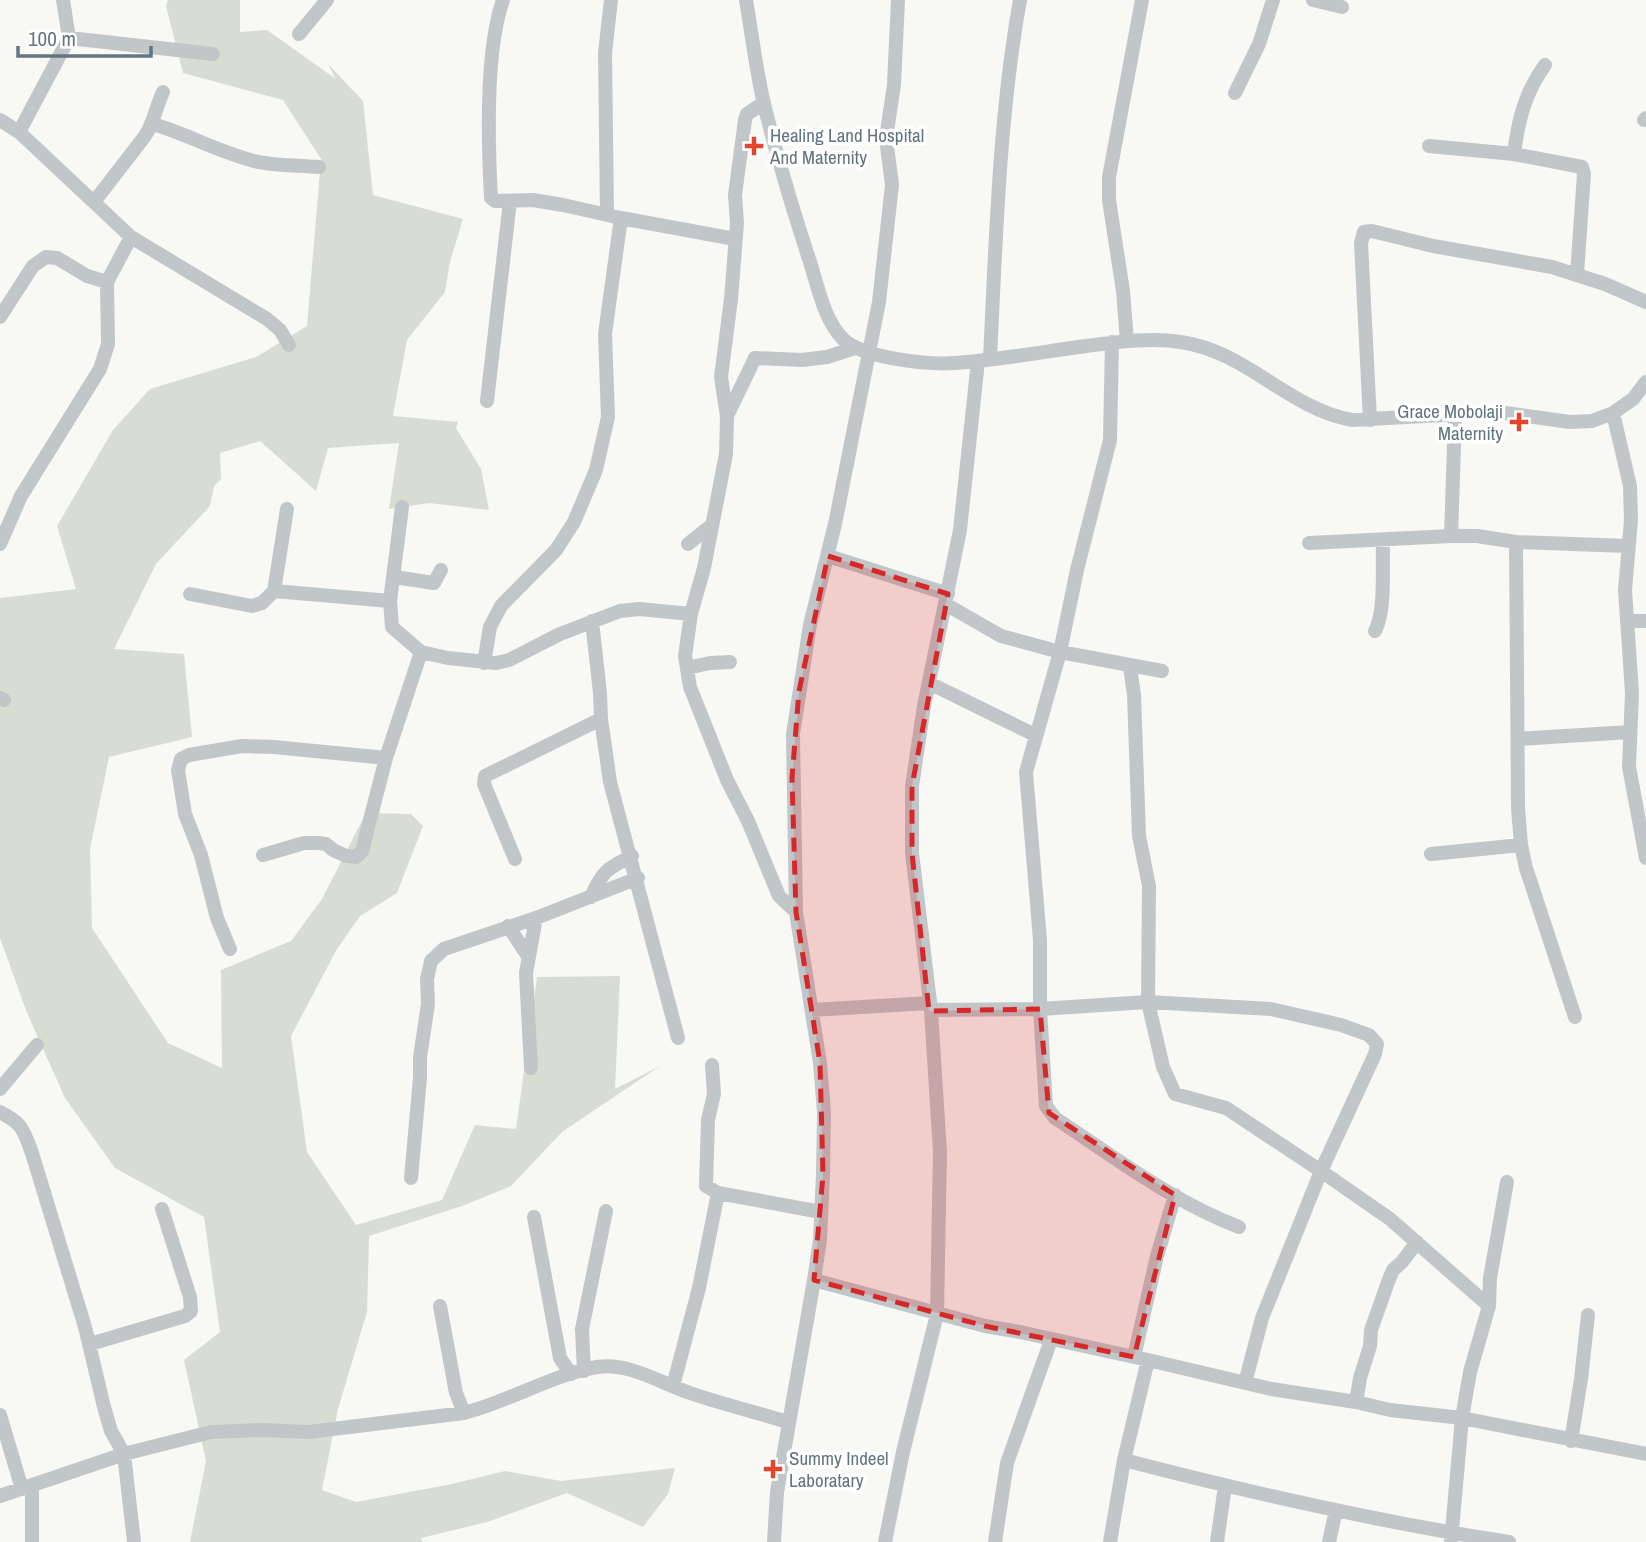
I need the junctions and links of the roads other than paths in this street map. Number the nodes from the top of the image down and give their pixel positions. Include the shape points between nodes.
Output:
1 (63, 0) edge
2 (327, 0) edge
3 (503, 0) edge
4 (611, 0) edge
5 (746, 0) edge
6 (898, 0) edge
7 (1020, 0) edge
8 (1142, 0) edge
9 (1273, 0) edge
10 (1313, 0) edge
11 (1342, 7) dead end
12 (299, 34) dead end
13 (69, 38) junction
14 (213, 54) dead end
15 (1545, 65) dead end
16 (163, 92) dead end
17 (1236, 93) dead end
18 (764, 103) junction
19 (0, 120) edge
20 (153, 124) junction
21 (19, 132) junction
22 (1429, 146) dead end
23 (1514, 154) junction
24 (319, 167) dead end
25 (510, 201) junction
26 (94, 202) junction
27 (614, 217) junction
28 (131, 237) junction
29 (736, 239) junction
30 (1577, 274) junction
31 (107, 282) junction
32 (1646, 302) edge
33 (0, 317) edge
34 (1120, 342) junction
35 (289, 345) dead end
36 (861, 351) junction
37 (984, 359) junction
38 (1646, 382) edge
39 (487, 401) dead end
40 (1613, 414) junction
41 (1455, 415) junction
42 (727, 417) junction
43 (1370, 420) junction
44 (1630, 486) junction
45 (1646, 489) edge
46 (402, 507) dead end
47 (287, 509) dead end
48 (712, 525) junction
49 (1451, 536) junction
50 (1383, 540) junction
51 (1516, 542) junction
52 (1309, 543) dead end
53 (0, 544) edge
54 (688, 544) dead end
55 (1628, 546) junction
56 (828, 556) junction
57 (441, 569) dead end
58 (394, 577) junction
59 (274, 591) junction
60 (190, 594) dead end
61 (947, 600) junction
62 (390, 601) junction
63 (691, 614) junction
64 (592, 621) junction
65 (1627, 621) junction
66 (1646, 621) edge
67 (1375, 631) dead end
68 (421, 652) junction
69 (1059, 652) junction
70 (730, 662) dead end
71 (484, 663) junction
72 (1130, 667) junction
73 (687, 668) junction
74 (1162, 671) dead end
75 (929, 683) junction
76 (601, 719) junction
77 (1630, 732) junction
78 (1035, 735) junction
79 (1518, 740) junction
80 (386, 758) junction
81 (1521, 845) junction
82 (1431, 854) dead end
83 (263, 855) dead end
84 (632, 856) junction
85 (1646, 858) edge
86 (515, 859) dead end
87 (638, 878) junction
88 (591, 897) junction
89 (796, 912) junction
90 (536, 918) junction
91 (508, 926) junction
92 (230, 949) dead end
93 (528, 956) junction
94 (1147, 1002) junction
95 (930, 1007) junction
96 (1040, 1009) junction
97 (813, 1010) junction
98 (1575, 1017) dead end
99 (678, 1038) dead end
100 (37, 1045) dead end
101 (712, 1065) dead end
102 (531, 1068) dead end
103 (0, 1089) edge
104 (0, 1112) edge
105 (1321, 1171) junction
106 (411, 1178) dead end
107 (1507, 1182) dead end
108 (718, 1193) junction
109 (1175, 1195) junction
110 (162, 1209) dead end
111 (606, 1211) dead end
112 (821, 1212) junction
113 (534, 1217) dead end
114 (1239, 1227) dead end
115 (1417, 1242) junction
116 (814, 1280) junction
117 (440, 1306) dead end
118 (1489, 1306) junction
119 (936, 1314) junction
120 (1588, 1315) dead end
121 (1051, 1340) junction
122 (90, 1344) junction
123 (1141, 1359) junction
124 (578, 1372) junction
125 (1245, 1383) junction
126 (673, 1386) junction
127 (1356, 1402) junction
128 (464, 1413) junction
129 (0, 1415) edge
130 (1462, 1418) junction
131 (788, 1422) junction
132 (1571, 1441) junction
133 (124, 1454) junction
134 (1646, 1454) edge
135 (1124, 1460) junction
136 (1224, 1486) junction
137 (27, 1487) junction
138 (0, 1496) edge
139 (1336, 1510) junction
140 (1451, 1537) edge
141 (32, 1542) edge
142 (134, 1542) edge
143 (774, 1542) edge
144 (885, 1542) edge
145 (995, 1542) edge
146 (1110, 1542) edge
147 (1217, 1542) edge
148 (1329, 1542) edge
149 (1509, 1542) edge

1 - 13 street
2 - 12 street
3 - 25 street via 493,46 489,166 491,198
4 - 27 street via 605,53
5 - 18 street
6 - 36 street via 886,138 891,197 878,302
7 - 37 street via 1008,83
8 - 34 street via 1109,177 1108,200 1123,291
9 - 17 street
10 - 11 street
13 - 14 street
13 - 21 street
15 - 23 street via 1520,114
16 - 20 street
18 - 29 street via 752,109 745,120 735,195
18 - 36 street via 823,304 843,339
19 - 21 street
20 - 24 street via 256,161
20 - 26 street
21 - 26 street
22 - 23 street
23 - 30 street via 1582,167
25 - 27 street via 563,205
25 - 39 street
26 - 28 street
27 - 29 street
27 - 71 street via 605,334 608,418 596,470 574,522 556,550 494,616
28 - 31 street
28 - 35 street via 267,320
29 - 42 street via 722,377
30 - 32 street
30 - 43 street via 1364,233
31 - 33 street via 46,257 33,265
31 - 53 street via 108,344 100,369 21,496
34 - 37 street
34 - 43 street via 1160,340 1206,347 1227,355 1312,408 1331,416
34 - 69 street via 1110,440
36 - 37 street via 933,363
36 - 42 street via 802,360 755,358
36 - 56 street
37 - 61 street
38 - 40 street
40 - 41 street via 1570,422 1498,412
40 - 44 street
41 - 43 street
41 - 49 street
42 - 48 street
44 - 45 street
44 - 55 street
46 - 58 street
47 - 59 street
48 - 54 street
48 - 63 street
49 - 50 street
49 - 51 street
50 - 52 street
50 - 67 street via 1382,603
51 - 55 street
51 - 79 street
55 - 65 street
56 - 61 street
56 - 89 street via 810,625 793,734
57 - 58 street via 434,583
58 - 62 street
59 - 60 street via 252,606
59 - 62 street
61 - 69 street via 1001,636
61 - 75 street
62 - 68 street via 392,627
63 - 64 street via 639,608
63 - 73 street
64 - 71 street via 509,660
64 - 76 street
65 - 66 street
65 - 77 street
68 - 71 street
68 - 80 street
69 - 72 street
69 - 78 street
70 - 73 street
72 - 74 street
72 - 94 street via 1139,835 1149,886
73 - 89 street via 690,687 727,780 779,896
75 - 78 street
75 - 95 street via 912,786 911,824
76 - 84 street via 610,782
76 - 86 street via 485,776 484,784
77 - 79 street
77 - 85 street via 1629,766
78 - 96 street via 1026,772 1040,940
79 - 81 street
80 - 83 street via 365,846 356,856 318,843
80 - 92 street via 242,746 181,759 178,770 185,814
81 - 82 street
81 - 98 street via 1536,905
84 - 87 street
84 - 88 street via 608,868
87 - 88 street
87 - 99 street
88 - 90 street
89 - 97 street
90 - 91 street
90 - 93 street
91 - 93 street
91 - 106 street via 444,948 431,961
93 - 102 street
94 - 96 street
94 - 105 street via 1163,1067 1175,1094 1226,1108
94 - 105 street via 1282,1010 1369,1035 1377,1044 1375,1054
95 - 96 street
95 - 97 street
95 - 119 street via 940,1152
96 - 109 street via 1049,1113
97 - 112 street via 824,1112
100 - 103 street
101 - 108 street via 714,1094 705,1174 706,1186
104 - 122 street via 15,1119 25,1133
105 - 115 street
105 - 125 street via 1262,1318
107 - 118 street
108 - 112 street
108 - 126 street
109 - 114 street
109 - 123 street via 1157,1256
110 - 122 street via 191,1311
111 - 124 street
112 - 116 street
113 - 124 street via 560,1358
115 - 118 street
115 - 127 street via 1388,1282 1371,1330
116 - 119 street
116 - 131 street
117 - 128 street
118 - 130 street
119 - 121 street
119 - 144 street
120 - 132 street
121 - 123 street
121 - 145 street via 1007,1463
122 - 133 street via 111,1431
123 - 125 street
123 - 135 street
124 - 126 street via 617,1367
124 - 128 street
125 - 127 street
126 - 131 street
127 - 130 street
128 - 133 street via 309,1432 211,1432
129 - 137 street
130 - 132 street
130 - 140 street
131 - 143 street
132 - 134 street
133 - 137 street
133 - 142 street
135 - 136 street
135 - 146 street
136 - 139 street
136 - 147 street
137 - 138 street
137 - 141 street
139 - 140 street
139 - 148 street
140 - 149 street

